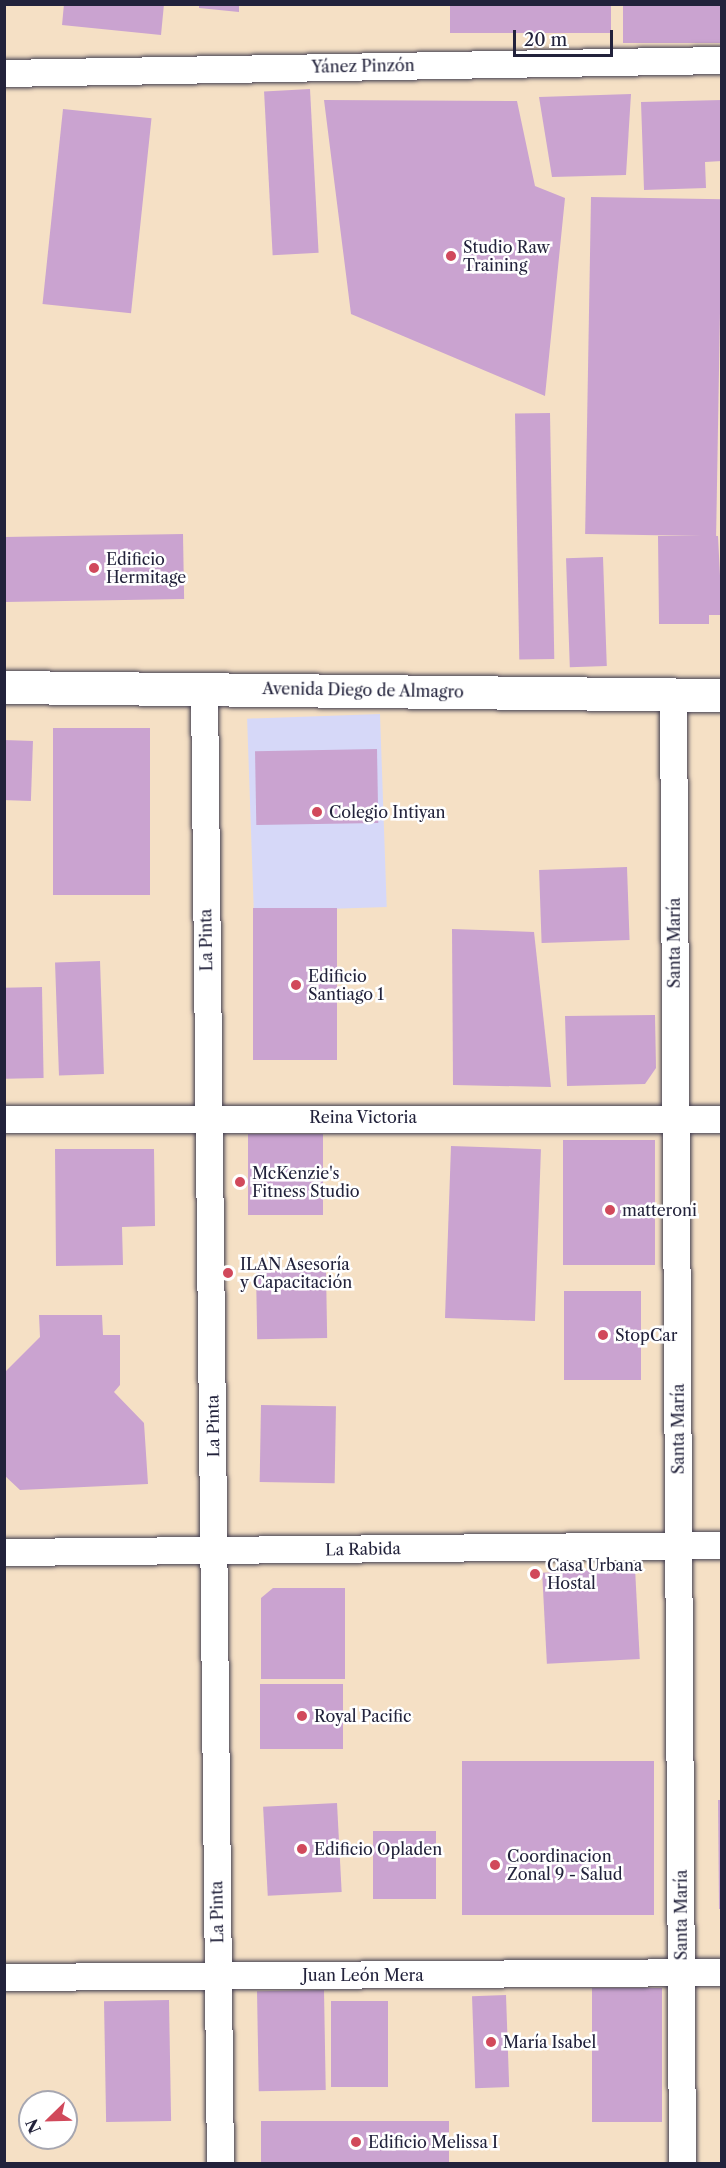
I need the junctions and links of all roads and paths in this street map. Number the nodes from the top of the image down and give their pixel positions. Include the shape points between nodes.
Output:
1 (722, 60) edge
2 (4, 73) edge
3 (4, 687) edge
4 (204, 688) junction
5 (673, 694) junction
6 (722, 695) edge
7 (208, 1117) junction
8 (4, 1119) edge
9 (676, 1119) junction
10 (722, 1119) edge
11 (722, 1545) edge
12 (678, 1546) junction
13 (214, 1550) junction
14 (4, 1552) edge
15 (681, 1972) junction
16 (722, 1972) edge
17 (4, 1977) edge
18 (218, 1977) junction
19 (220, 2163) edge
20 (682, 2163) edge

1 - 2 street, Yánez Pinzón
3 - 4 street, Avenida Diego de Almagro
4 - 5 street, Avenida Diego de Almagro
4 - 7 street, La Pinta
5 - 6 street, Avenida Diego de Almagro
5 - 9 street, Santa María
7 - 8 street, Reina Victoria
7 - 9 street, Reina Victoria
7 - 13 street, La Pinta
9 - 10 street, Reina Victoria
9 - 12 street, Santa María
11 - 12 street, La Rabida
12 - 13 street, La Rabida
12 - 15 street, Santa María
13 - 14 street, La Rabida
13 - 18 street, La Pinta
15 - 16 street, Juan León Mera
15 - 18 street, Juan León Mera
15 - 20 street, Santa María
17 - 18 street, Juan León Mera
18 - 19 street, La Pinta

